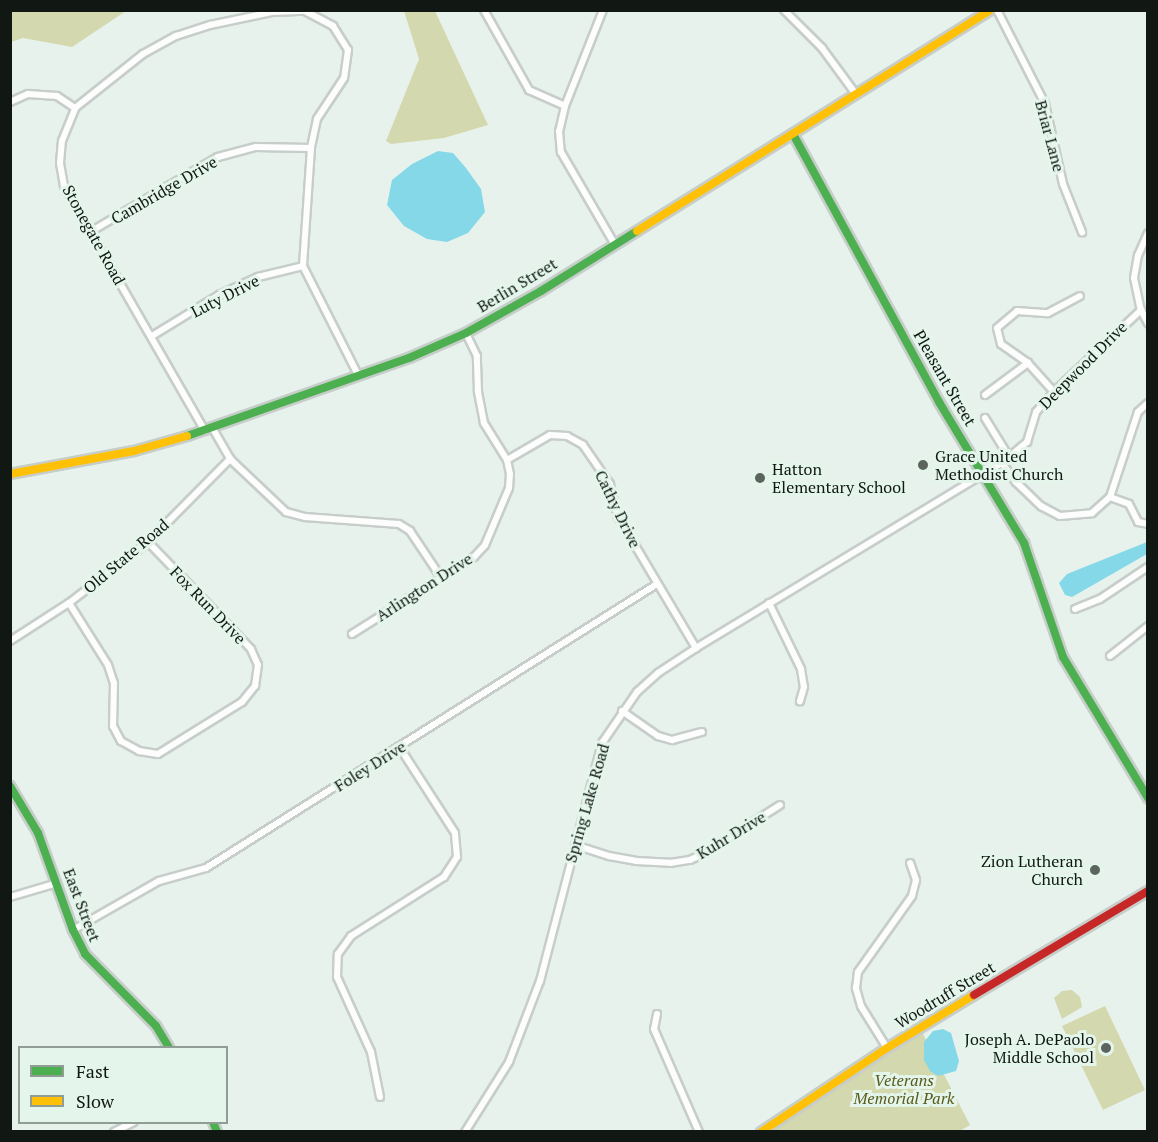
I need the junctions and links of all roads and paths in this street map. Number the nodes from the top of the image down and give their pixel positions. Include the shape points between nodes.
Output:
1 (483, 10) edge
2 (603, 10) edge
3 (784, 10) edge
4 (990, 10) edge
5 (997, 10) edge
6 (271, 11) edge
7 (855, 93) junction
8 (10, 102) edge
9 (565, 106) junction
10 (75, 108) junction
11 (793, 134) junction
12 (310, 148) junction
13 (90, 232) junction
14 (1082, 232) dead end
15 (1148, 233) edge
16 (614, 243) junction
17 (303, 266) junction
18 (1080, 296) dead end
19 (1141, 310) junction
20 (1148, 323) edge
21 (466, 333) junction
22 (152, 336) junction
23 (1028, 363) junction
24 (358, 375) junction
25 (1054, 392) junction
26 (985, 395) dead end
27 (1148, 403) edge
28 (985, 418) dead end
29 (209, 430) junction
30 (1009, 457) junction
31 (230, 459) junction
32 (507, 460) junction
33 (1002, 463) junction
34 (10, 474) edge
35 (984, 474) junction
36 (1110, 497) junction
37 (1148, 524) edge
38 (148, 543) junction
39 (1148, 567) edge
40 (440, 576) junction
41 (657, 584) junction
42 (69, 603) junction
43 (769, 603) junction
44 (1075, 609) dead end
45 (1148, 626) edge
46 (352, 634) dead end
47 (10, 640) edge
48 (696, 648) junction
49 (1110, 656) dead end
50 (800, 701) dead end
51 (622, 711) junction
52 (702, 732) dead end
53 (400, 748) junction
54 (10, 786) edge
55 (1148, 798) edge
56 (780, 805) dead end
57 (575, 845) junction
58 (910, 862) dead end
59 (57, 882) junction
60 (1148, 891) edge
61 (10, 897) edge
62 (73, 930) junction
63 (657, 1014) dead end
64 (168, 1046) edge
65 (887, 1048) junction
66 (380, 1097) dead end
67 (130, 1124) edge
68 (114, 1131) edge
69 (465, 1131) edge
70 (699, 1131) edge
71 (761, 1131) edge

1 - 9 street via 529,90
2 - 9 street
3 - 7 street via 822,48
4 - 7 street, Berlin Street
5 - 14 street, Briar Lane via 1044,104 1063,184
6 - 10 street via 176,36 144,54
6 - 12 street via 305,11 333,26 348,50 344,78 317,119
7 - 11 street, Berlin Street
8 - 10 street via 28,93 57,96
9 - 16 street via 559,131 561,152
10 - 13 street, Stonegate Road via 62,141 60,163 64,186
11 - 16 street, Berlin Street
11 - 35 street, Pleasant Street via 939,402
12 - 13 street, Cambridge Drive via 256,147 218,157
12 - 17 street
13 - 22 street, Stonegate Road
15 - 19 street via 1138,255 1134,278
16 - 21 street, Berlin Street via 541,291
17 - 22 street, Luty Drive via 258,277 219,295
17 - 24 street
18 - 23 street via 1048,313 1017,311 998,328 1001,344
19 - 20 street
19 - 25 street, Deepwood Drive
21 - 24 street, Berlin Street
21 - 32 street, Arlington Drive via 477,356 484,423
22 - 29 street, Stonegate Road
23 - 25 street
23 - 26 street
24 - 29 street, Berlin Street
25 - 30 street, Deepwood Drive via 1036,412 1027,442
27 - 36 street via 1138,412
28 - 30 street
29 - 31 street, Stonegate Road
29 - 34 street, Berlin Street via 134,451
30 - 33 street, Deepwood Drive
31 - 38 street, Old State Road
31 - 40 street, Stonegate Road via 286,512 304,517 399,524 410,531
32 - 40 street, Arlington Drive via 509,488 485,545
32 - 41 street, Cathy Drive via 550,435 567,436 583,445 610,484 617,515
33 - 35 street, Deepwood Drive
33 - 36 street via 1041,506 1060,516 1092,513
35 - 43 street, Spring Lake Road
35 - 55 street, Pleasant Street via 1024,543 1063,657
36 - 37 street via 1129,504 1138,522
38 - 42 street, Old State Road
38 - 42 street, Fox Run Drive via 251,649 258,665 255,686 242,702 158,754 139,751 121,741 113,726 114,683 108,665
39 - 44 street
40 - 46 street, Arlington Drive
41 - 48 street, Cathy Drive
41 - 53 street, Foley Drive
42 - 47 street, Old State Road
43 - 48 street, Spring Lake Road
43 - 50 street via 801,669 804,687
45 - 49 street
48 - 51 street, Spring Lake Road via 658,673
51 - 52 street via 658,736 672,740
51 - 57 street, Spring Lake Road via 602,743
53 - 62 street, Foley Drive via 206,868 159,882
53 - 66 street via 455,833 457,857 444,877 351,936 338,954 337,977 371,1052
54 - 59 street, East Street via 38,833
56 - 57 street, Kuhr Drive via 705,853 670,864 609,856
57 - 69 street, Spring Lake Road via 540,981 509,1062
58 - 65 street via 916,880 912,896 858,972 856,988 861,1006
59 - 61 street
59 - 62 street, East Street
60 - 65 street, Woodruff Street
62 - 64 street, East Street via 85,954 130,997
63 - 70 street via 654,1029
65 - 71 street, Woodruff Street
67 - 68 street

